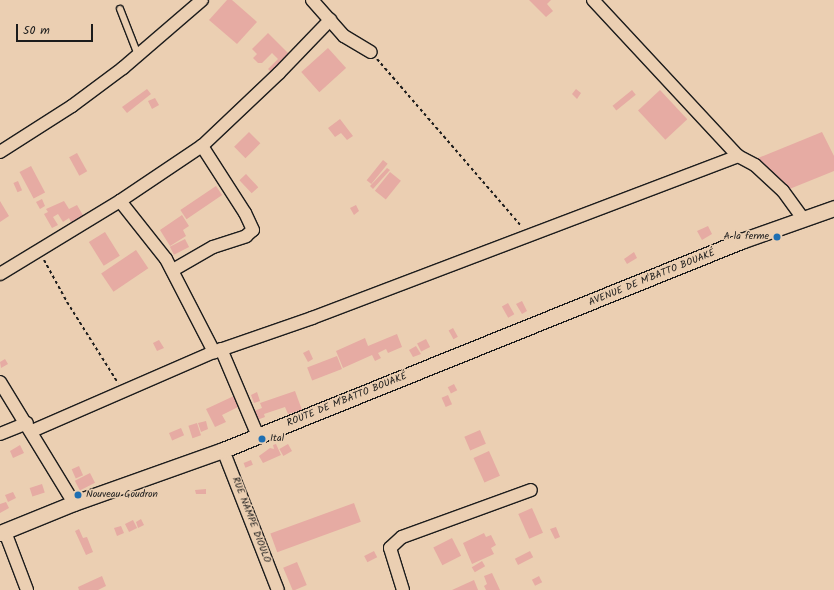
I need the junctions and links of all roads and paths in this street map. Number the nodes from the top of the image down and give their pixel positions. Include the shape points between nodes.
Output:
1 (202, 0) edge
2 (312, 0) edge
3 (593, 0) edge
4 (120, 9) dead end
5 (330, 20) junction
6 (371, 52) joint
7 (138, 55) junction
8 (202, 146) junction
9 (0, 152) edge
10 (738, 156) junction
11 (120, 201) junction
12 (834, 208) edge
13 (803, 219) junction
14 (530, 236) junction
15 (39, 250) junction
16 (173, 270) junction
17 (0, 274) edge
18 (470, 350) joint
19 (217, 351) junction
20 (0, 382) edge
21 (123, 390) junction
22 (29, 427) junction
23 (0, 434) edge
24 (258, 436) junction
25 (223, 450) junction
26 (531, 490) dead end
27 (74, 503) junction
28 (2, 532) edge
29 (276, 589) edge
30 (28, 590) edge
31 (403, 590) edge

1 - 7 street
2 - 5 street
3 - 10 street
4 - 7 lane
5 - 6 street via 344,36
5 - 8 street
6 - 14 path
7 - 9 street via 72,106
8 - 11 street
8 - 16 street via 253,230 246,236 213,247
10 - 13 street via 755,165 783,191
10 - 14 street
11 - 15 street
11 - 16 street
12 - 13 street, AVENUE DE M'BATTO BOUAKÉ
13 - 18 street, AVENUE DE M'BATTO BOUAKÉ
14 - 19 street
15 - 17 street
15 - 21 path via 67,302
16 - 19 street
18 - 24 street, ROUTE DE M'BATTO BOUAKÉ
19 - 21 street
19 - 24 street
20 - 22 street
21 - 22 street
22 - 23 street
22 - 27 street
24 - 25 street, ROUTE DE M'BATTO BOUAKÉ
25 - 27 street, ROUTE DE M'BATTO BOUAKÉ
25 - 29 street, RUE NAMPE DIOULO
26 - 31 street via 402,537 390,548
27 - 28 street, ROUTE DE M'BATTO BOUAKÉ
28 - 30 street

